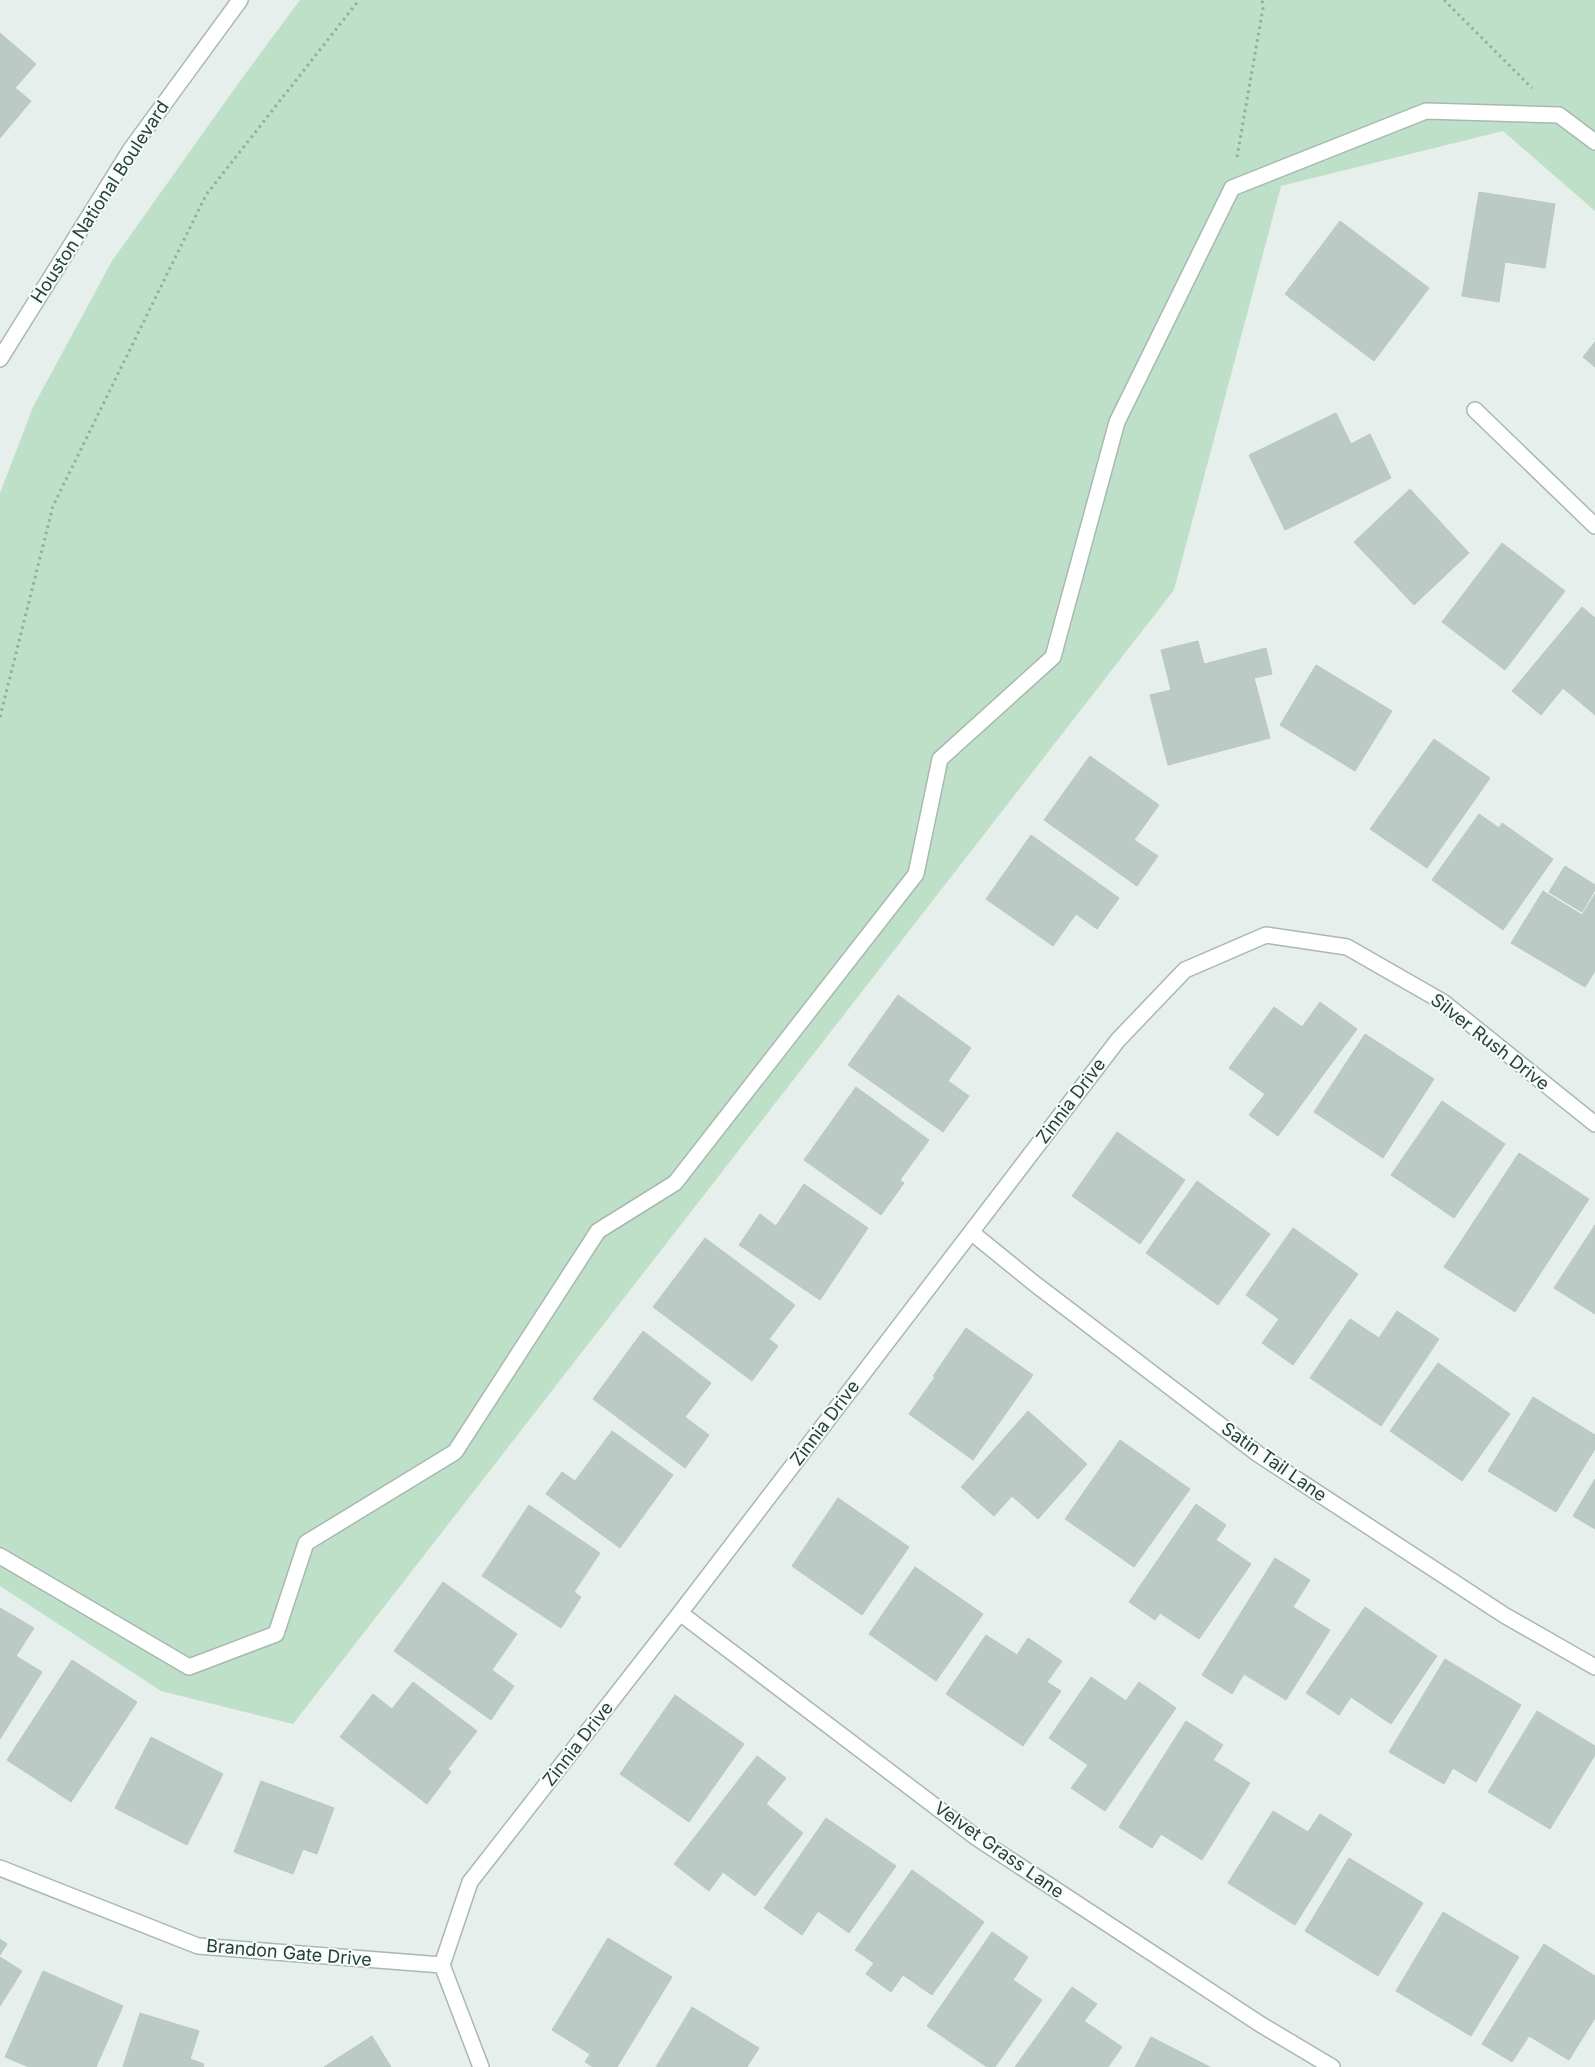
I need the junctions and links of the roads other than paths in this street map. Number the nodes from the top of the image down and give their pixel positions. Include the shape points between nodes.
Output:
1 (240, 0) edge
2 (1595, 142) edge
3 (0, 359) edge
4 (1475, 410) dead end
5 (1595, 526) edge
6 (1266, 935) joint
7 (1595, 1124) edge
8 (971, 1232) junction
9 (0, 1556) edge
10 (680, 1613) junction
11 (1595, 1667) edge
12 (0, 1868) edge
13 (442, 1965) junction
14 (481, 2067) edge
15 (1332, 2067) edge

1 - 3 street, Houston National Boulevard via 131,149
2 - 9 street via 1559,114 1426,111 1232,188 1117,422 1053,657 940,759 916,874 675,1183 598,1231 455,1452 306,1543 276,1634 189,1667
4 - 5 street
6 - 7 street, Silver Rush Drive via 1347,947 1442,1002
6 - 8 street, Zinnia Drive via 1185,970 1118,1040
8 - 10 street, Zinnia Drive
8 - 11 street, Satin Tail Lane via 1258,1454 1504,1615
10 - 13 street, Zinnia Drive via 470,1882
10 - 15 street, Velvet Grass Lane via 976,1838 1260,2024
12 - 13 street, Brandon Gate Drive via 198,1946
13 - 14 street

